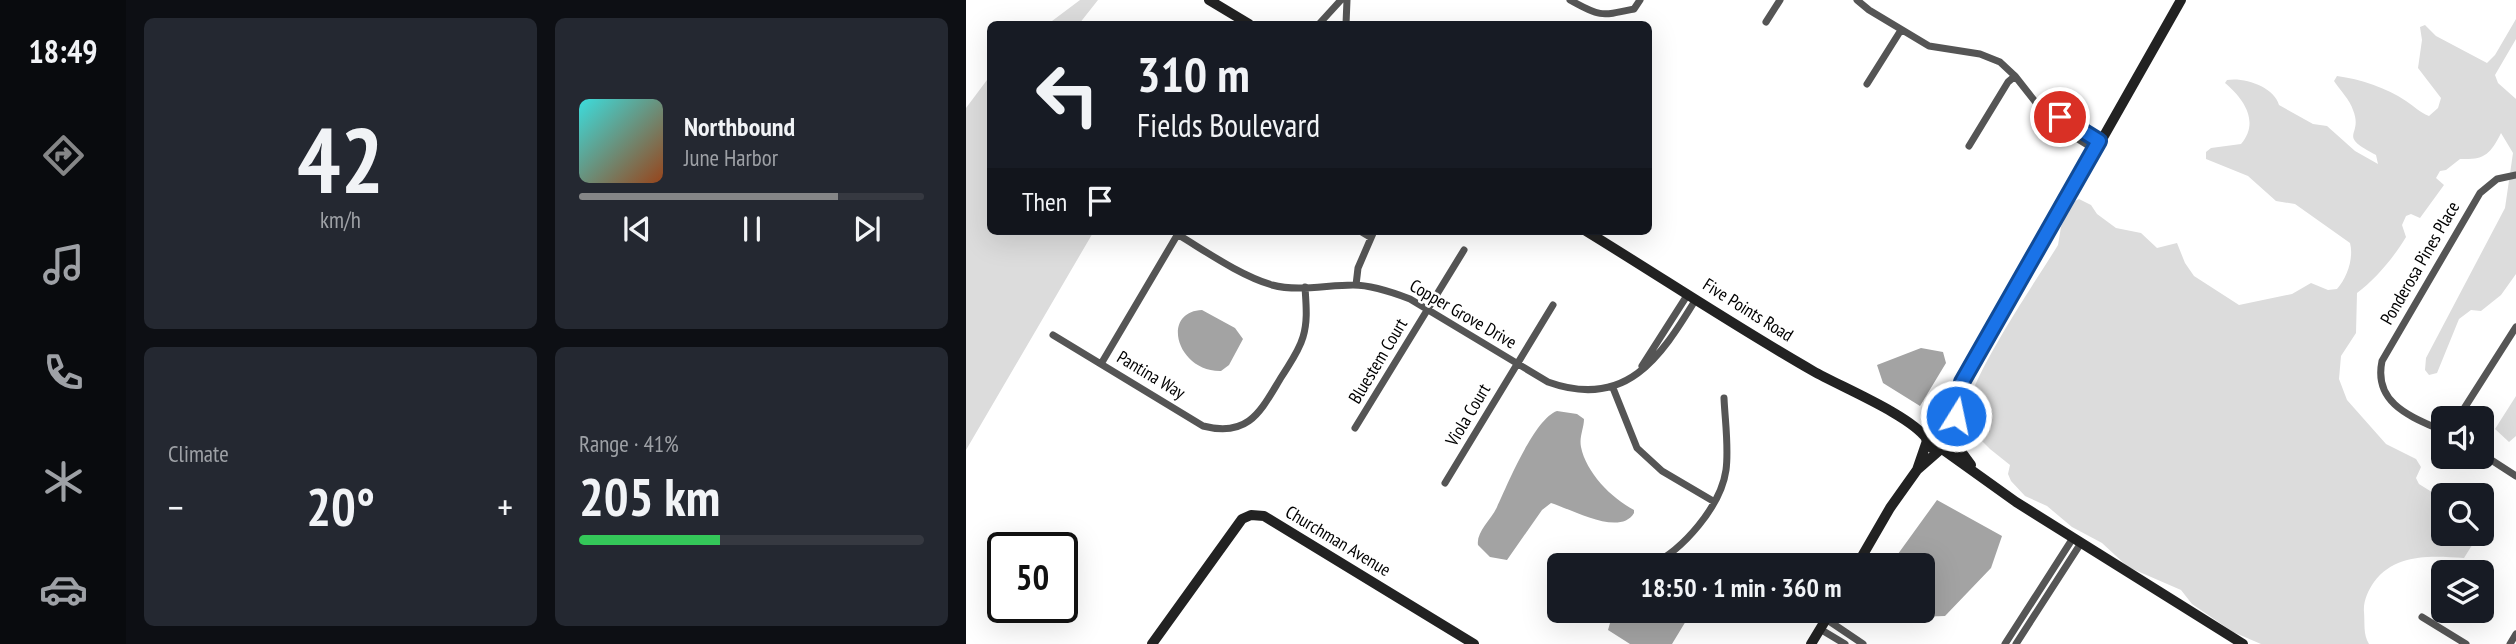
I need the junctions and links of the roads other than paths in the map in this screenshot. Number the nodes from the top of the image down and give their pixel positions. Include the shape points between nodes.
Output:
1 (1209, 0) edge
2 (1341, 0) edge
3 (1347, 0) edge
4 (1570, 0) edge
5 (1640, 0) edge
6 (1780, 0) edge
7 (1857, 0) edge
8 (2181, 0) edge
9 (1244, 21) edge
10 (1322, 21) edge
11 (1346, 21) edge
12 (1766, 22) dead end
13 (1901, 30) junction
14 (2015, 76) junction
15 (1867, 84) dead end
16 (2097, 145) junction
17 (1969, 146) dead end
18 (2512, 175) edge
19 (1177, 235) edge
20 (1181, 235) edge
21 (1372, 235) edge
22 (1593, 235) edge
23 (1464, 250) dead end
24 (1356, 285) junction
25 (1305, 287) junction
26 (1692, 296) junction
27 (1553, 305) dead end
28 (1428, 309) junction
29 (2516, 327) edge
30 (1053, 335) dead end
31 (1101, 364) junction
32 (1517, 364) junction
33 (1613, 388) junction
34 (1958, 391) junction
35 (1724, 398) dead end
36 (2466, 406) edge
37 (1894, 413) junction
38 (1936, 425) junction
39 (2431, 425) edge
40 (1355, 428) dead end
41 (1951, 435) junction
42 (1927, 440) junction
43 (1941, 449) junction
44 (2494, 462) edge
45 (1917, 470) junction
46 (1974, 470) junction
47 (2516, 476) edge
48 (1445, 483) dead end
49 (1713, 501) junction
50 (2077, 541) junction
51 (1672, 553) edge
52 (1864, 553) edge
53 (2044, 585) junction
54 (2052, 590) junction
55 (2423, 617) dead end
56 (1823, 623) edge
57 (1838, 623) edge
58 (1820, 629) junction
59 (2516, 635) edge
60 (1153, 644) edge
61 (1474, 644) edge
62 (1811, 644) edge
63 (1846, 644) edge
64 (1863, 644) edge
65 (2006, 644) edge
66 (2016, 644) edge
67 (2243, 644) edge
68 (2466, 644) edge
69 (2510, 644) edge

1 - 9 street
2 - 10 street
3 - 11 street
4 - 5 street via 1594,14 1611,15 1634,9
6 - 12 street
7 - 13 street
8 - 16 street
13 - 14 street via 1934,48 1992,58
13 - 15 street
14 - 16 street via 2052,123
14 - 17 street
16 - 34 street
18 - 39 street, Ponderosa Pines Place via 2490,183 2477,197 2381,366 2385,394 2397,409
19 - 31 street
20 - 25 street, Copper Grove Drive via 1272,285
21 - 24 street
22 - 26 street, Five Points Road
23 - 28 street, Bluestem Court
24 - 25 street, Copper Grove Drive
24 - 28 street, Copper Grove Drive via 1388,290
25 - 31 street, Pantina Way via 1307,321 1297,351 1261,410 1236,428 1219,430 1203,425
26 - 33 street via 1642,366
26 - 37 street, Five Points Road via 1807,367
27 - 32 street, Viola Court
28 - 32 street, Copper Grove Drive
28 - 40 street, Bluestem Court
29 - 36 street
30 - 31 street, Pantina Way
32 - 33 street, Copper Grove Drive via 1569,390
32 - 48 street, Viola Court
33 - 49 street via 1637,448 1662,471
34 - 38 street
34 - 41 street
35 - 49 street via 1727,467
37 - 38 street, Five Points Road
37 - 42 street, Five Points Road
38 - 41 street via 1945,425
38 - 42 street via 1928,431
41 - 43 street
41 - 46 street
42 - 43 street via 1934,449
42 - 45 street
43 - 45 street
43 - 46 street
44 - 47 street
45 - 52 street
46 - 50 street
49 - 51 street via 1688,539
50 - 53 street
50 - 54 street
50 - 67 street
53 - 54 street
53 - 65 street
54 - 66 street
55 - 68 street
56 - 58 street
57 - 64 street
58 - 62 street
58 - 63 street
59 - 69 street
60 - 61 street, Churchman Avenue via 1238,524 1254,514

